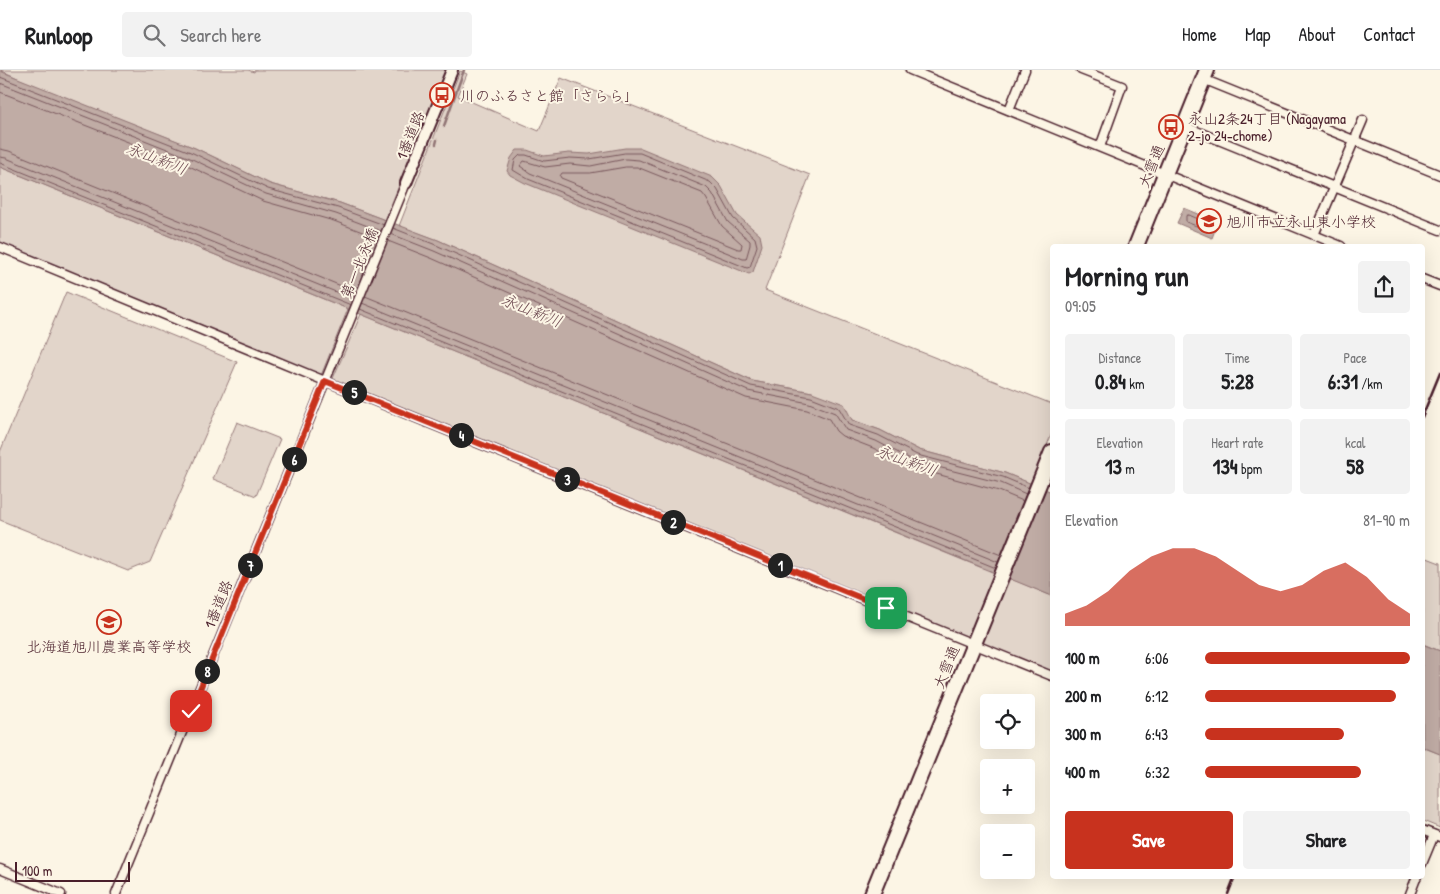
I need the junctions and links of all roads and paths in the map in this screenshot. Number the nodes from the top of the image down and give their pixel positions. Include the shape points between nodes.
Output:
1 (452, 70) edge
2 (910, 70) edge
3 (1026, 70) edge
4 (1081, 70) edge
5 (1205, 75) edge
6 (1009, 110) junction
7 (1363, 120) dead end
8 (1184, 126) junction
9 (1353, 140) junction
10 (1100, 147) junction
11 (1165, 174) junction
12 (1440, 175) edge
13 (406, 183) joint
14 (1334, 187) junction
15 (1440, 230) edge
16 (1314, 235) junction
17 (1137, 244) edge
18 (1336, 244) edge
19 (0, 247) edge
20 (1425, 280) edge
21 (1440, 286) edge
22 (337, 353) joint
23 (325, 381) junction
24 (1050, 457) edge
25 (974, 643) junction
26 (1050, 675) edge
27 (1425, 831) edge
28 (1437, 836) edge
29 (1425, 858) edge
30 (0, 869) edge
31 (1416, 879) edge
32 (61, 894) edge
33 (116, 894) edge
34 (872, 894) edge
35 (1410, 894) edge

1 - 13 street, 1番道路
2 - 6 street
3 - 6 street
4 - 10 street via 1122,86
5 - 8 highway, 大雪通
5 - 9 street
6 - 10 street
7 - 9 street
8 - 11 highway, 大雪通
8 - 14 street
9 - 12 street
9 - 14 street
10 - 11 street
11 - 16 street
11 - 17 highway, 大雪通
13 - 22 street, 第一北永橋
14 - 15 street
14 - 16 street
16 - 18 street
19 - 23 street
20 - 21 street
22 - 23 street, 1番道路
23 - 25 street
23 - 33 street, 1番道路
24 - 25 highway, 大雪通
25 - 26 street
25 - 34 highway, 大雪通
27 - 28 street
28 - 29 street
30 - 32 street
31 - 35 street

